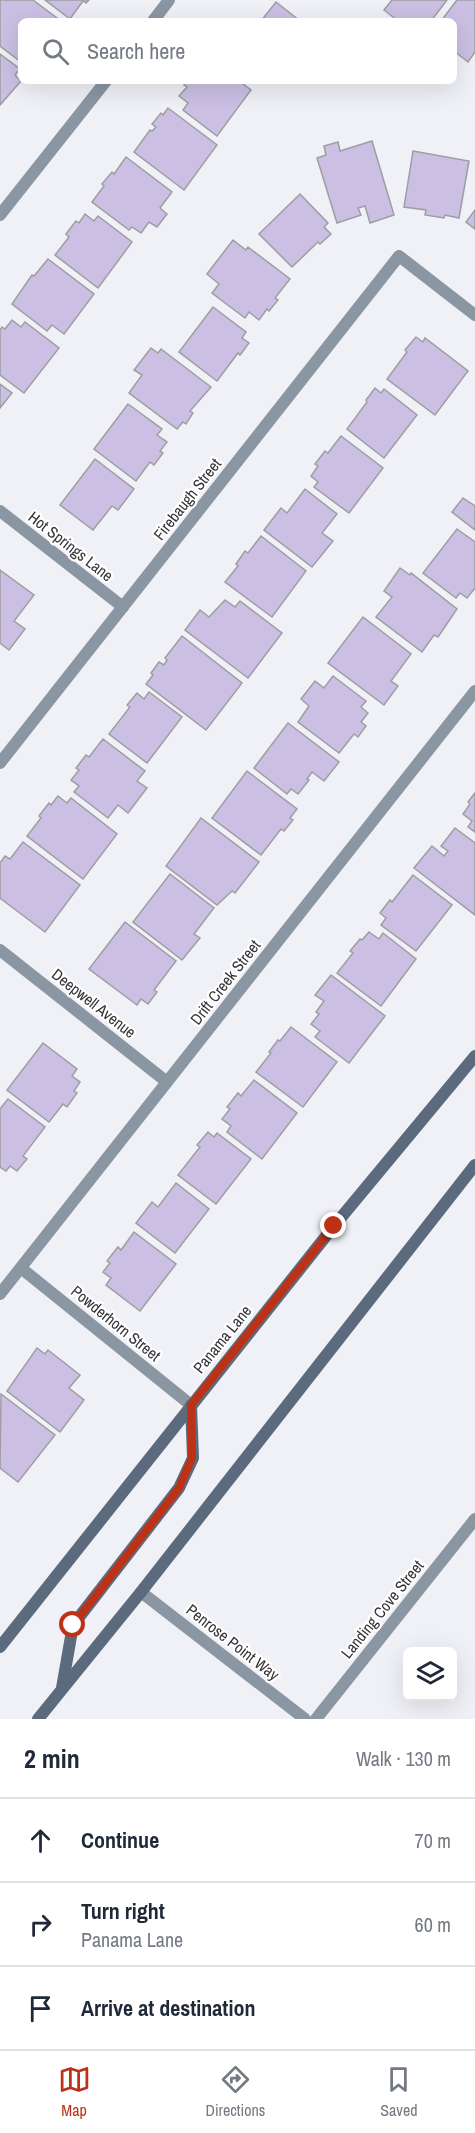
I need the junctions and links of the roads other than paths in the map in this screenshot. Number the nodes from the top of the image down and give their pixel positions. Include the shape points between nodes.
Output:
1 (169, 0) edge
2 (155, 18) edge
3 (103, 84) edge
4 (0, 215) edge
5 (475, 315) edge
6 (0, 511) edge
7 (123, 607) junction
8 (475, 691) edge
9 (0, 763) edge
10 (0, 950) edge
11 (475, 1056) edge
12 (167, 1082) junction
13 (475, 1165) edge
14 (21, 1268) junction
15 (0, 1294) edge
16 (191, 1405) junction
17 (475, 1519) edge
18 (141, 1592) junction
19 (0, 1647) edge
20 (61, 1690) junction
21 (38, 1719) edge
22 (305, 1719) edge
23 (316, 1719) edge

1 - 2 street
3 - 4 street
5 - 7 street, Firebaugh Street via 399,256
6 - 7 street, Hot Springs Lane
7 - 9 street, Firebaugh Street
8 - 12 street, Drift Creek Street
10 - 12 street, Deepwell Avenue
11 - 16 main road, Panama Lane
12 - 14 street, Drift Creek Street
13 - 18 main road
14 - 15 street, Drift Creek Street
14 - 16 street, Powderhorn Street
16 - 19 main road, Panama Lane
16 - 20 main road via 192,1458 179,1488 73,1625
17 - 23 street, Landing Cove Street
18 - 20 main road
18 - 22 street, Penrose Point Way
20 - 21 main road

